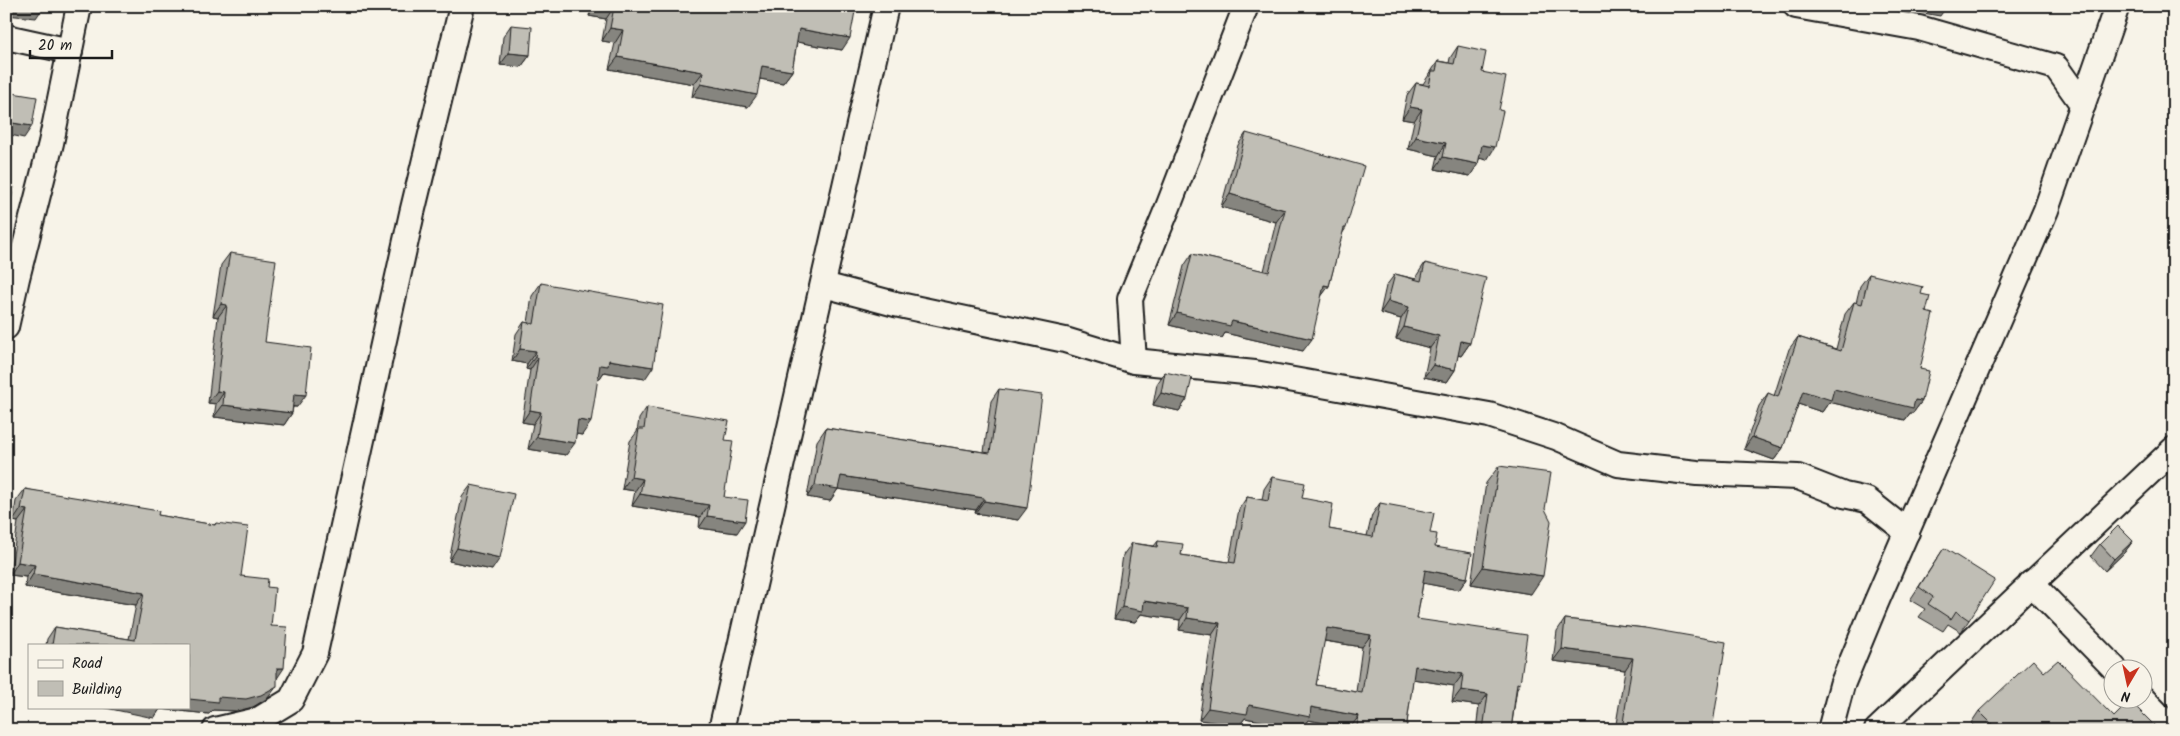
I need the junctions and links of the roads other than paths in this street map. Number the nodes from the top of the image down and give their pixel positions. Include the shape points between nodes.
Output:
1 (79, 6) edge
2 (462, 6) edge
3 (886, 6) edge
4 (1246, 6) edge
5 (1796, 6) edge
6 (2117, 6) edge
7 (6, 37) edge
8 (70, 51) junction
9 (2082, 104) junction
10 (824, 285) junction
11 (6, 327) edge
12 (1134, 361) junction
13 (2174, 449) edge
14 (1906, 532) junction
15 (2031, 583) junction
16 (2104, 658) edge
17 (2151, 708) edge
18 (2169, 727) edge
19 (214, 730) edge
20 (721, 730) edge
21 (1830, 730) edge
22 (1877, 730) edge

1 - 8 street
2 - 19 street via 412,213 315,653 291,700 258,720
3 - 10 street
4 - 12 street via 1130,299
5 - 9 street via 1919,28 2056,67
6 - 9 street
7 - 8 street
8 - 11 street
9 - 14 street via 2046,210
10 - 12 street via 895,304 1065,340
10 - 20 street via 782,454
12 - 14 street via 1255,373 1489,414 1556,437 1618,464 1697,473 1798,477 1844,495 1867,500
13 - 15 street
14 - 21 street via 1842,685
15 - 16 street
15 - 22 street
17 - 18 street

